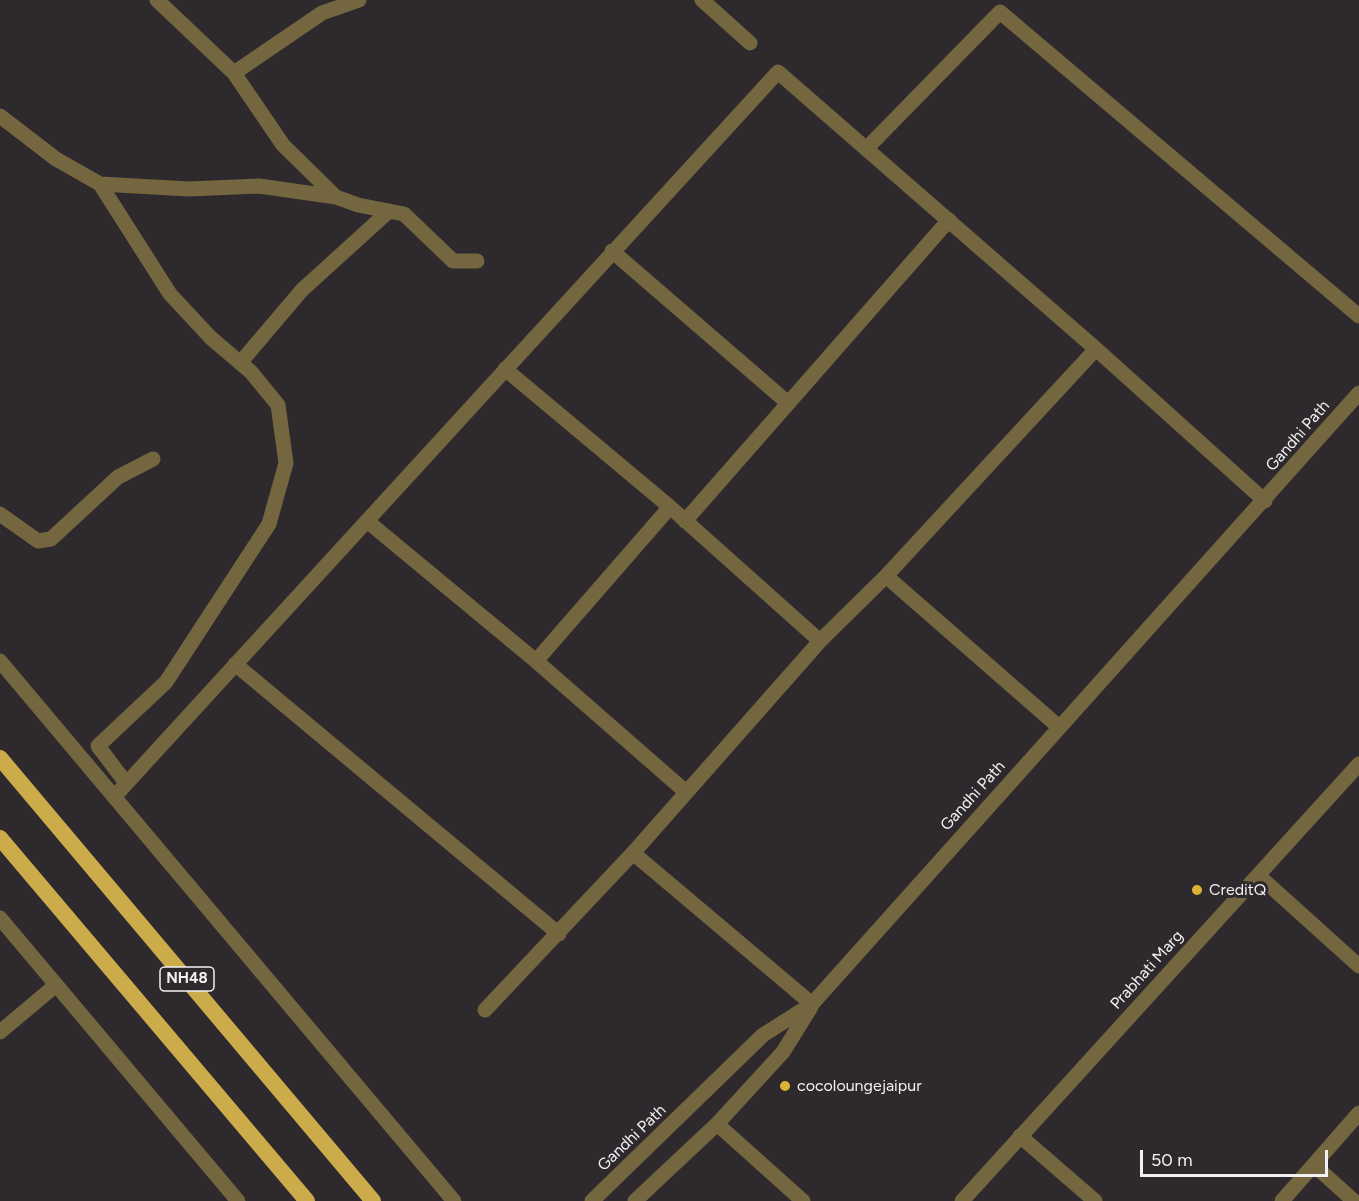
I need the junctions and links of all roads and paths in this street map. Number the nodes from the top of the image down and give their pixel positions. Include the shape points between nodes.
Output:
1 (157, 0) edge
2 (359, 0) edge
3 (702, 0) edge
4 (750, 43) dead end
5 (234, 73) junction
6 (0, 116) edge
7 (866, 149) junction
8 (100, 184) junction
9 (336, 197) junction
10 (389, 211) junction
11 (949, 220) junction
12 (612, 251) junction
13 (477, 261) dead end
14 (1359, 316) edge
15 (1096, 349) junction
16 (240, 363) junction
17 (505, 369) junction
18 (1359, 394) edge
19 (788, 403) junction
20 (153, 459) dead end
21 (1265, 501) junction
22 (670, 507) junction
23 (0, 513) edge
24 (367, 521) junction
25 (685, 521) junction
26 (886, 576) junction
27 (820, 641) junction
28 (536, 661) junction
29 (0, 662) edge
30 (235, 664) junction
31 (1059, 727) junction
32 (0, 758) edge
33 (1359, 764) edge
34 (126, 783) junction
35 (686, 792) junction
36 (115, 796) junction
37 (0, 838) edge
38 (633, 853) junction
39 (1258, 875) junction
40 (0, 918) edge
41 (559, 934) junction
42 (1359, 966) edge
43 (56, 985) junction
44 (812, 1004) junction
45 (485, 1010) dead end
46 (0, 1032) edge
47 (1359, 1113) edge
48 (717, 1124) junction
49 (1020, 1136) junction
50 (1314, 1165) junction
51 (238, 1201) edge
52 (307, 1201) edge
53 (373, 1201) edge
54 (454, 1201) edge
55 (592, 1201) edge
56 (635, 1201) edge
57 (803, 1201) edge
58 (962, 1201) edge
59 (1095, 1201) edge
60 (1282, 1201) edge
61 (1354, 1201) edge

1 - 5 street
2 - 5 street via 322,13
3 - 4 street
5 - 9 street via 283,145
6 - 8 street via 56,159
7 - 11 street
7 - 12 street via 778,72
7 - 14 street via 1000,12
8 - 9 street via 189,189 259,186
8 - 16 street via 170,294
9 - 10 street
10 - 13 street via 404,214 453,261
10 - 16 street via 302,290
11 - 15 street
11 - 19 street
12 - 17 street
12 - 19 street
15 - 21 street
15 - 26 street
16 - 34 street via 278,405 286,464 269,524 185,654 166,682 98,746
17 - 22 street
17 - 24 street
18 - 21 street, Gandhi Path
19 - 25 street
20 - 23 street via 118,477 51,539 38,541
21 - 31 street, Gandhi Path
22 - 25 street
22 - 28 street
24 - 28 street
24 - 30 street
25 - 27 street
26 - 27 street
26 - 31 street
27 - 35 street
28 - 35 street
29 - 36 street
30 - 34 street
30 - 41 street
31 - 44 street, Gandhi Path
32 - 53 highway, NH48
33 - 39 street, Prabhati Marg
34 - 36 street
35 - 38 street
36 - 54 street
37 - 52 highway, NH48
38 - 41 street
38 - 44 street
39 - 42 street
39 - 49 street, Prabhati Marg
40 - 43 street
41 - 45 street
43 - 46 street
43 - 51 street
44 - 48 street via 783,1052
44 - 55 street, Gandhi Path via 763,1035
47 - 50 street
48 - 56 street
48 - 57 street
49 - 58 street, Prabhati Marg
49 - 59 street
50 - 60 street
50 - 61 street

